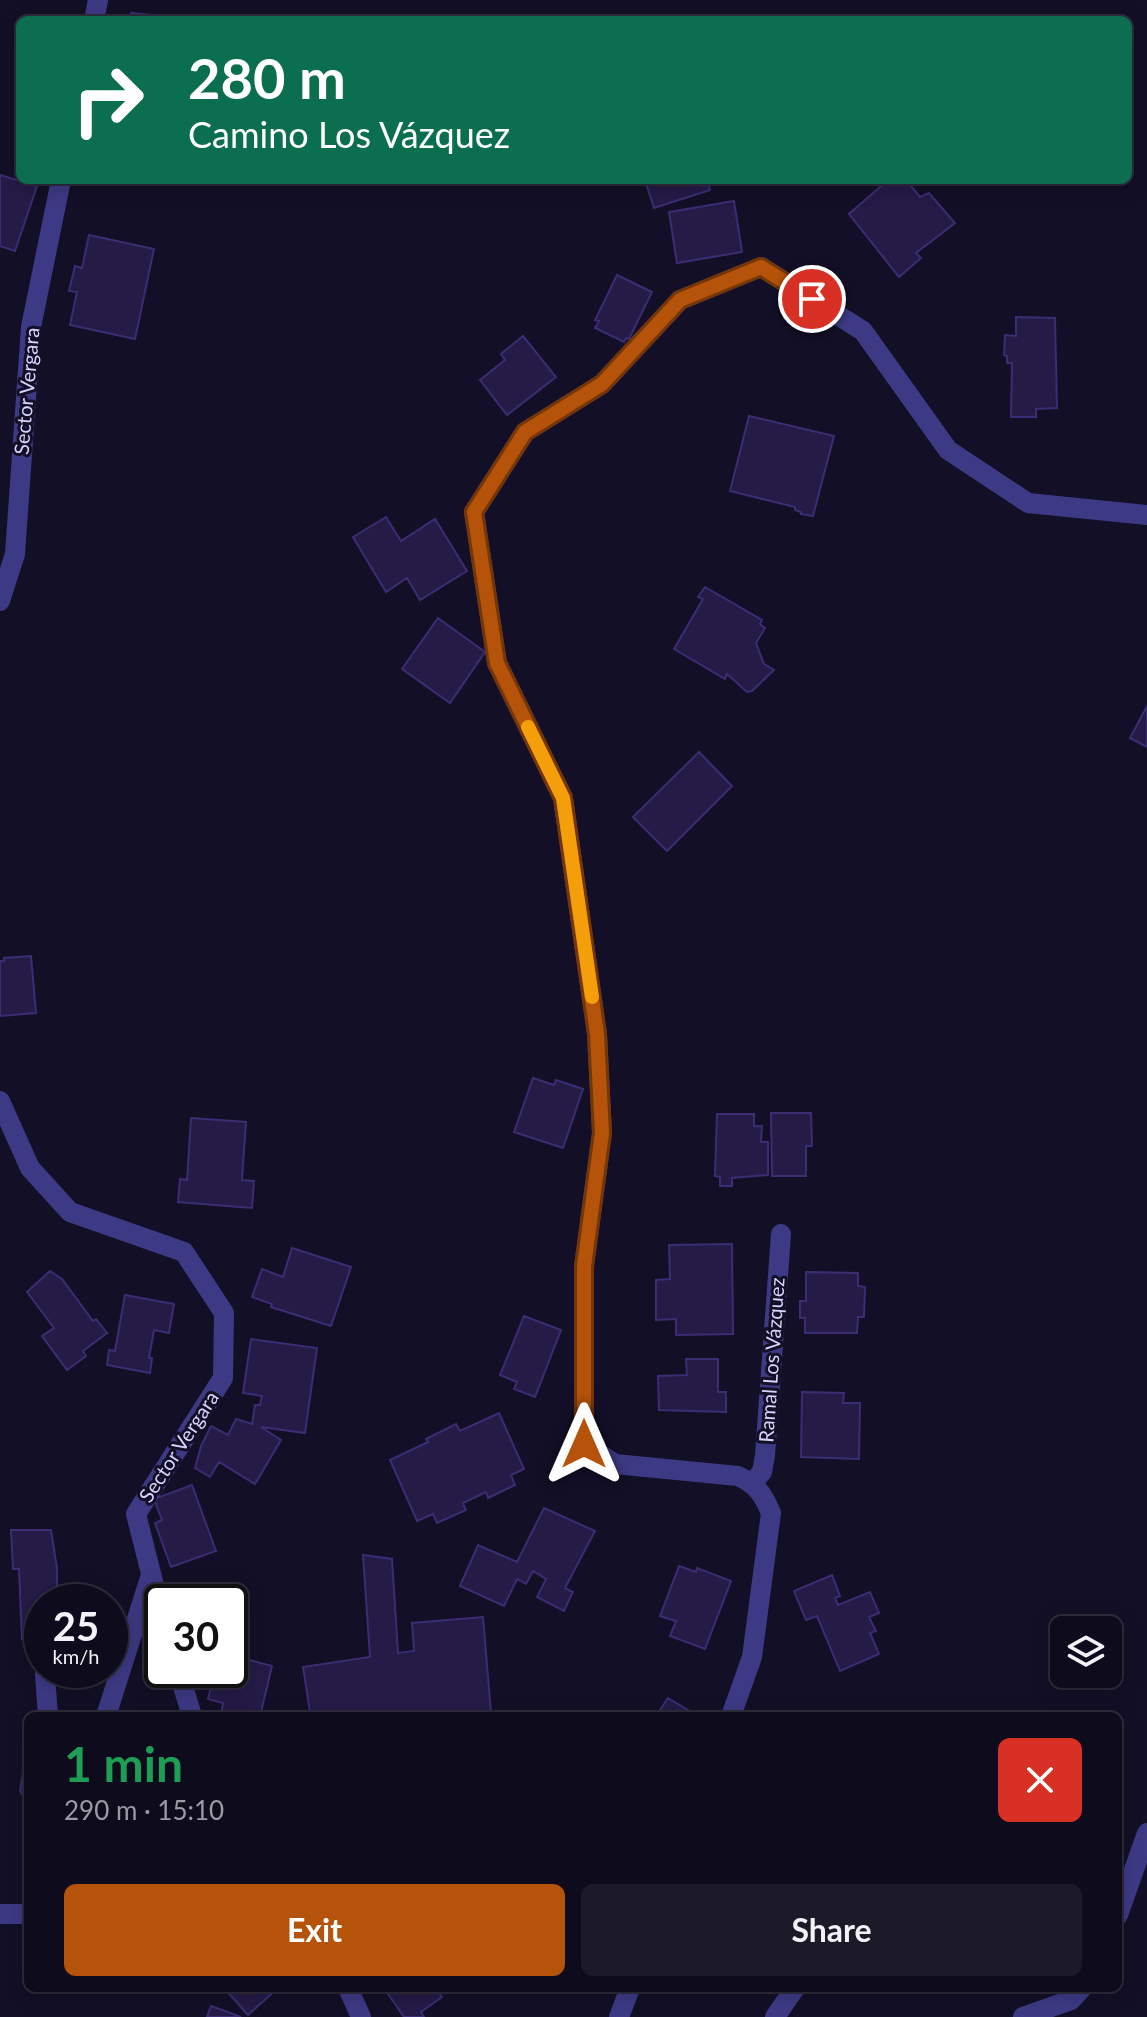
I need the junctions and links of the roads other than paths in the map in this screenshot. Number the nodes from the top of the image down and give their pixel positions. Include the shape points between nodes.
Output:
1 (60, 184) edge
2 (1147, 515) edge
3 (0, 601) edge
4 (0, 1101) edge
5 (781, 1234) dead end
6 (752, 1483) junction
7 (150, 1578) junction
8 (152, 1584) edge
9 (46, 1688) edge
10 (183, 1688) edge
11 (48, 1712) edge
12 (107, 1712) edge
13 (191, 1712) edge
14 (732, 1712) edge
15 (1147, 1833) edge
16 (1122, 1904) edge
17 (0, 1914) edge
18 (24, 1914) edge
19 (350, 1992) edge
20 (628, 1992) edge
21 (792, 1992) edge
22 (1078, 1992) edge
23 (361, 2017) edge
24 (619, 2017) edge
25 (775, 2017) edge
26 (1023, 2017) edge

1 - 3 street, Sector Vergara via 31,327 15,554
2 - 6 street via 1028,503 948,450 863,331 761,267 680,300 602,384 525,432 474,512 497,663 563,798 597,1034 602,1133 584,1266 584,1444 615,1464 738,1476
4 - 7 street, Sector Vergara via 30,1168 70,1212 184,1252 224,1313 223,1378 136,1514
5 - 6 street, Ramal Los Vázquez via 765,1455 762,1472
6 - 14 street via 771,1513 752,1657
7 - 8 street, Sector Vergara
7 - 12 street
9 - 11 street
10 - 13 street
15 - 16 street
17 - 18 street
19 - 23 street
20 - 24 street
21 - 25 street
22 - 26 street via 1071,2000

